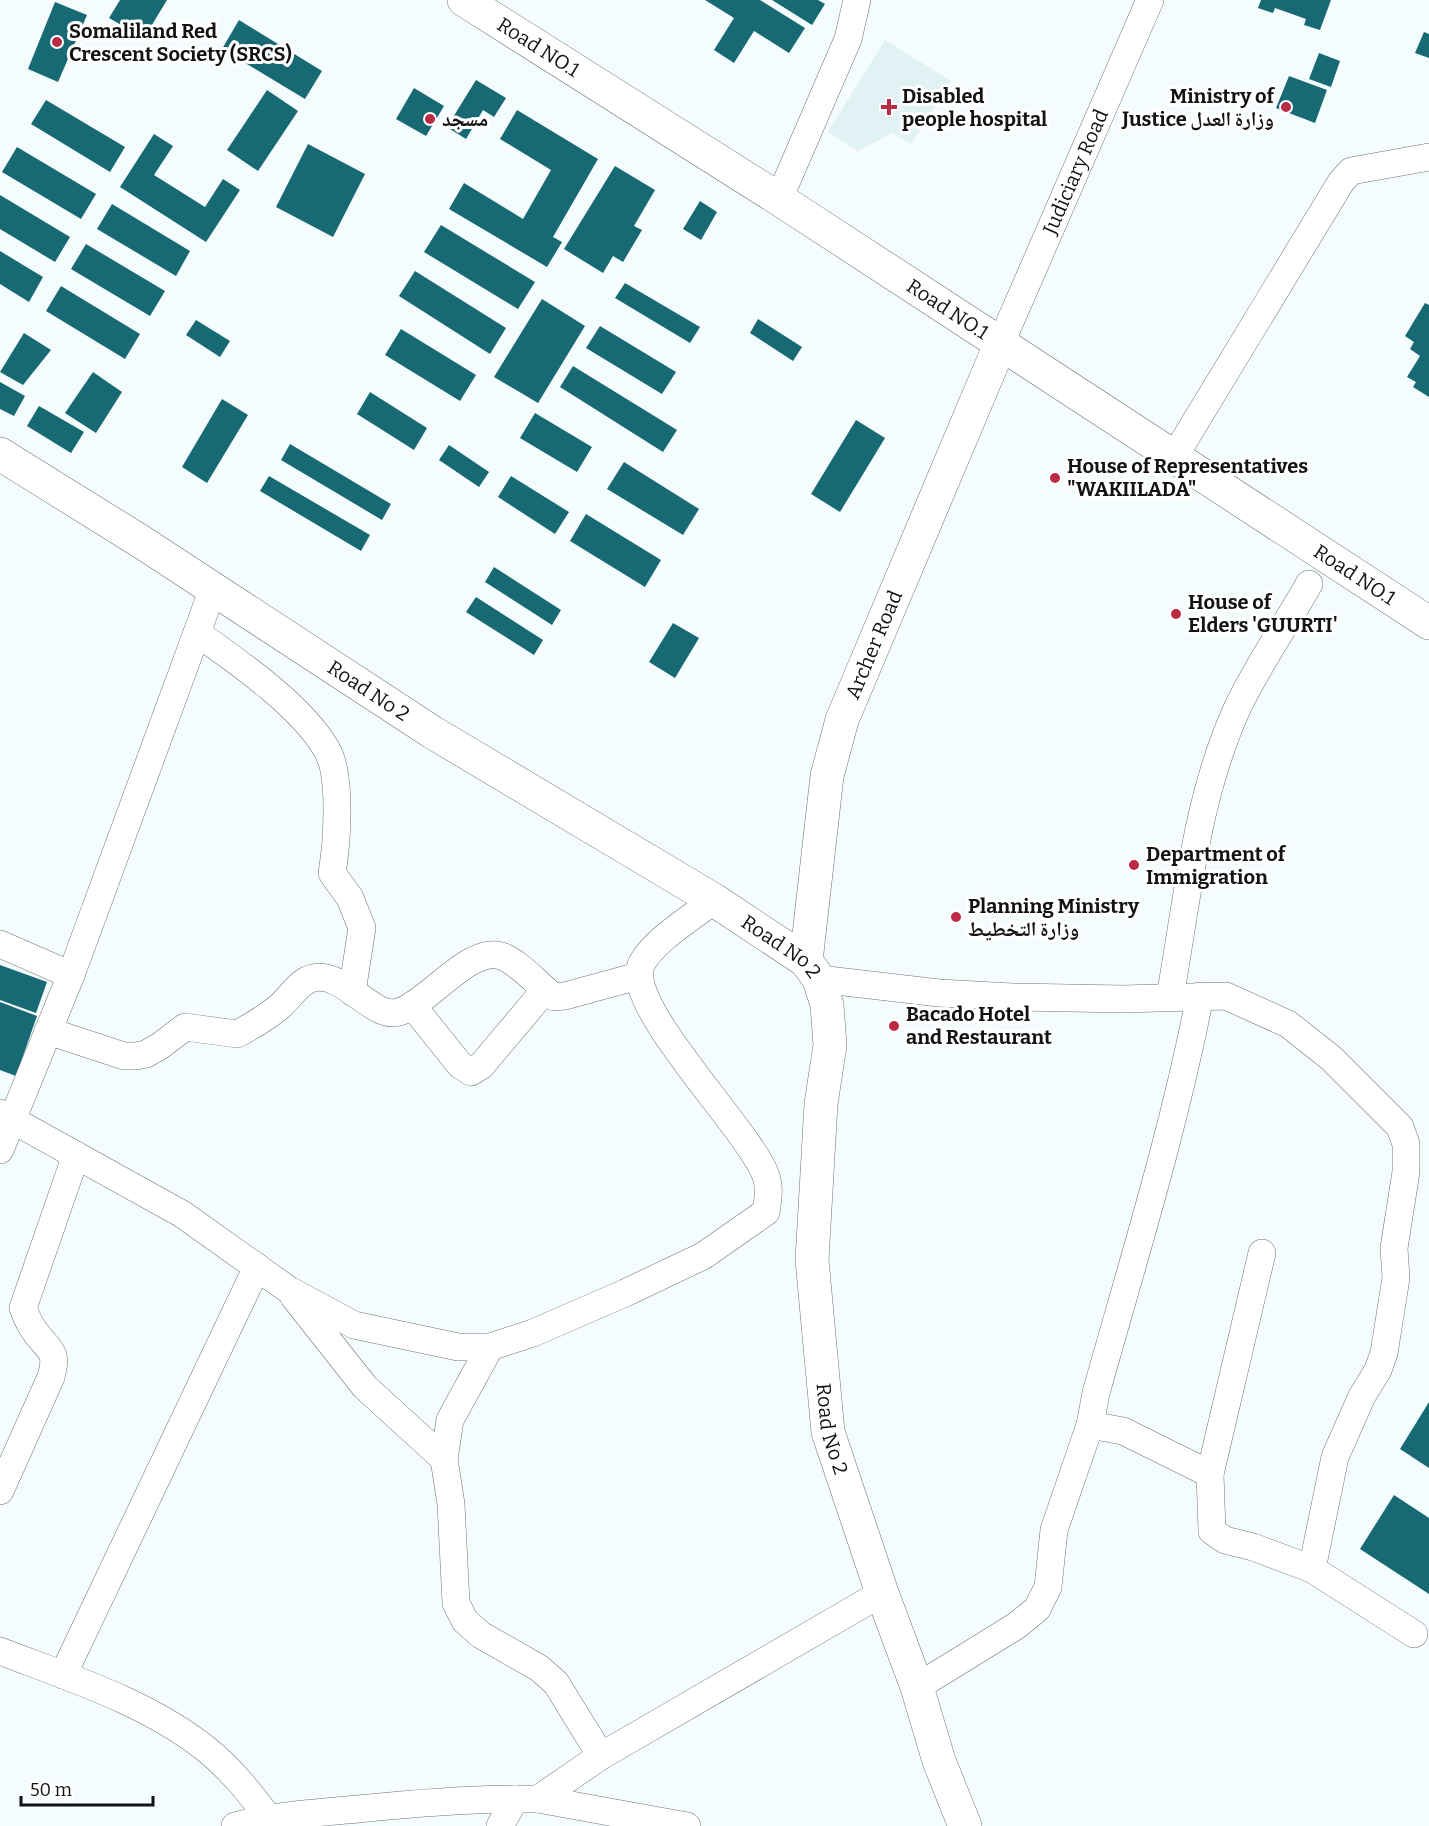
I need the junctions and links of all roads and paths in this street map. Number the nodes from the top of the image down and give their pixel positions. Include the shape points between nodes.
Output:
1 (465, 0) edge
2 (857, 0) edge
3 (1150, 0) edge
4 (1429, 157) edge
5 (779, 200) junction
6 (1000, 345) junction
7 (0, 454) edge
8 (1173, 457) junction
9 (1309, 584) dead end
10 (213, 589) junction
11 (1429, 623) edge
12 (197, 633) junction
13 (714, 900) junction
14 (0, 944) edge
15 (812, 970) junction
16 (71, 975) junction
17 (638, 976) junction
18 (545, 990) junction
19 (352, 992) junction
20 (1200, 996) junction
21 (1170, 997) junction
22 (412, 1005) junction
23 (48, 1031) junction
24 (6, 1116) edge
25 (0, 1150) edge
26 (76, 1155) junction
27 (1262, 1253) dead end
28 (257, 1267) junction
29 (289, 1290) junction
30 (490, 1347) junction
31 (1090, 1425) junction
32 (444, 1459) junction
33 (1210, 1474) junction
34 (0, 1491) edge
35 (1312, 1569) junction
36 (882, 1593) junction
37 (1414, 1634) dead end
38 (0, 1651) edge
39 (63, 1675) junction
40 (917, 1687) junction
41 (601, 1756) junction
42 (526, 1799) junction
43 (407, 1815) edge
44 (268, 1817) junction
45 (234, 1826) edge
46 (500, 1826) edge
47 (687, 1826) edge
48 (965, 1826) edge

1 - 5 main road, Road NO.1
2 - 5 street via 848,39
3 - 6 street, Judiciary Road
4 - 8 street via 1351,171 1341,182
5 - 6 main road, Road NO.1
6 - 8 main road, Road NO.1
6 - 15 main road, Archer Road via 842,720 827,776
7 - 10 main road, Road No 2
8 - 11 main road, Road NO.1
9 - 21 street via 1236,711 1220,755 1200,822
10 - 12 street
10 - 13 main road, Road No 2 via 432,732
12 - 16 street
12 - 19 street via 285,702 329,751 338,837 332,873 350,898 362,928
13 - 15 main road, Road No 2
13 - 17 street via 650,952 641,963
14 - 16 street
15 - 21 street via 939,993
15 - 36 main road, Road No 2 via 827,1005 830,1045 821,1104 812,1260 828,1432
16 - 23 street
17 - 18 street via 565,996 554,997
17 - 30 street via 652,1013 751,1146 766,1176 766,1212 703,1256 533,1333
18 - 22 street via 501,955 484,955
18 - 22 street via 481,1066 471,1072 460,1065
19 - 22 street via 387,1013
19 - 23 street via 332,978 306,980 279,1007 237,1034 185,1027 153,1050 136,1056 124,1056
20 - 21 street
20 - 31 street via 1155,1184
20 - 35 street via 1226,996 1288,1024 1331,1058 1386,1111 1400,1126 1406,1144 1406,1172 1394,1248 1396,1278 1384,1353 1335,1457
23 - 24 street
24 - 25 street
24 - 26 street
26 - 28 street via 182,1214
26 - 34 street via 23,1308 33,1330 54,1353 56,1361
27 - 33 street
28 - 29 street
28 - 39 street
29 - 30 street via 354,1325 458,1347
29 - 32 street via 365,1387
30 - 32 street via 450,1420
31 - 33 street via 1123,1431
31 - 40 street via 1054,1530 1048,1587 1037,1610
32 - 41 street via 451,1504 456,1603 465,1621 481,1635 540,1668 556,1683
33 - 35 street via 1212,1531 1225,1540
35 - 37 street
36 - 40 main road, Road No 2
36 - 41 street
38 - 39 street
39 - 44 street via 152,1714 206,1749 243,1784
40 - 48 main road, Road No 2 via 939,1761
41 - 42 street
42 - 43 street
42 - 46 street
42 - 47 street
43 - 44 street
44 - 45 street

